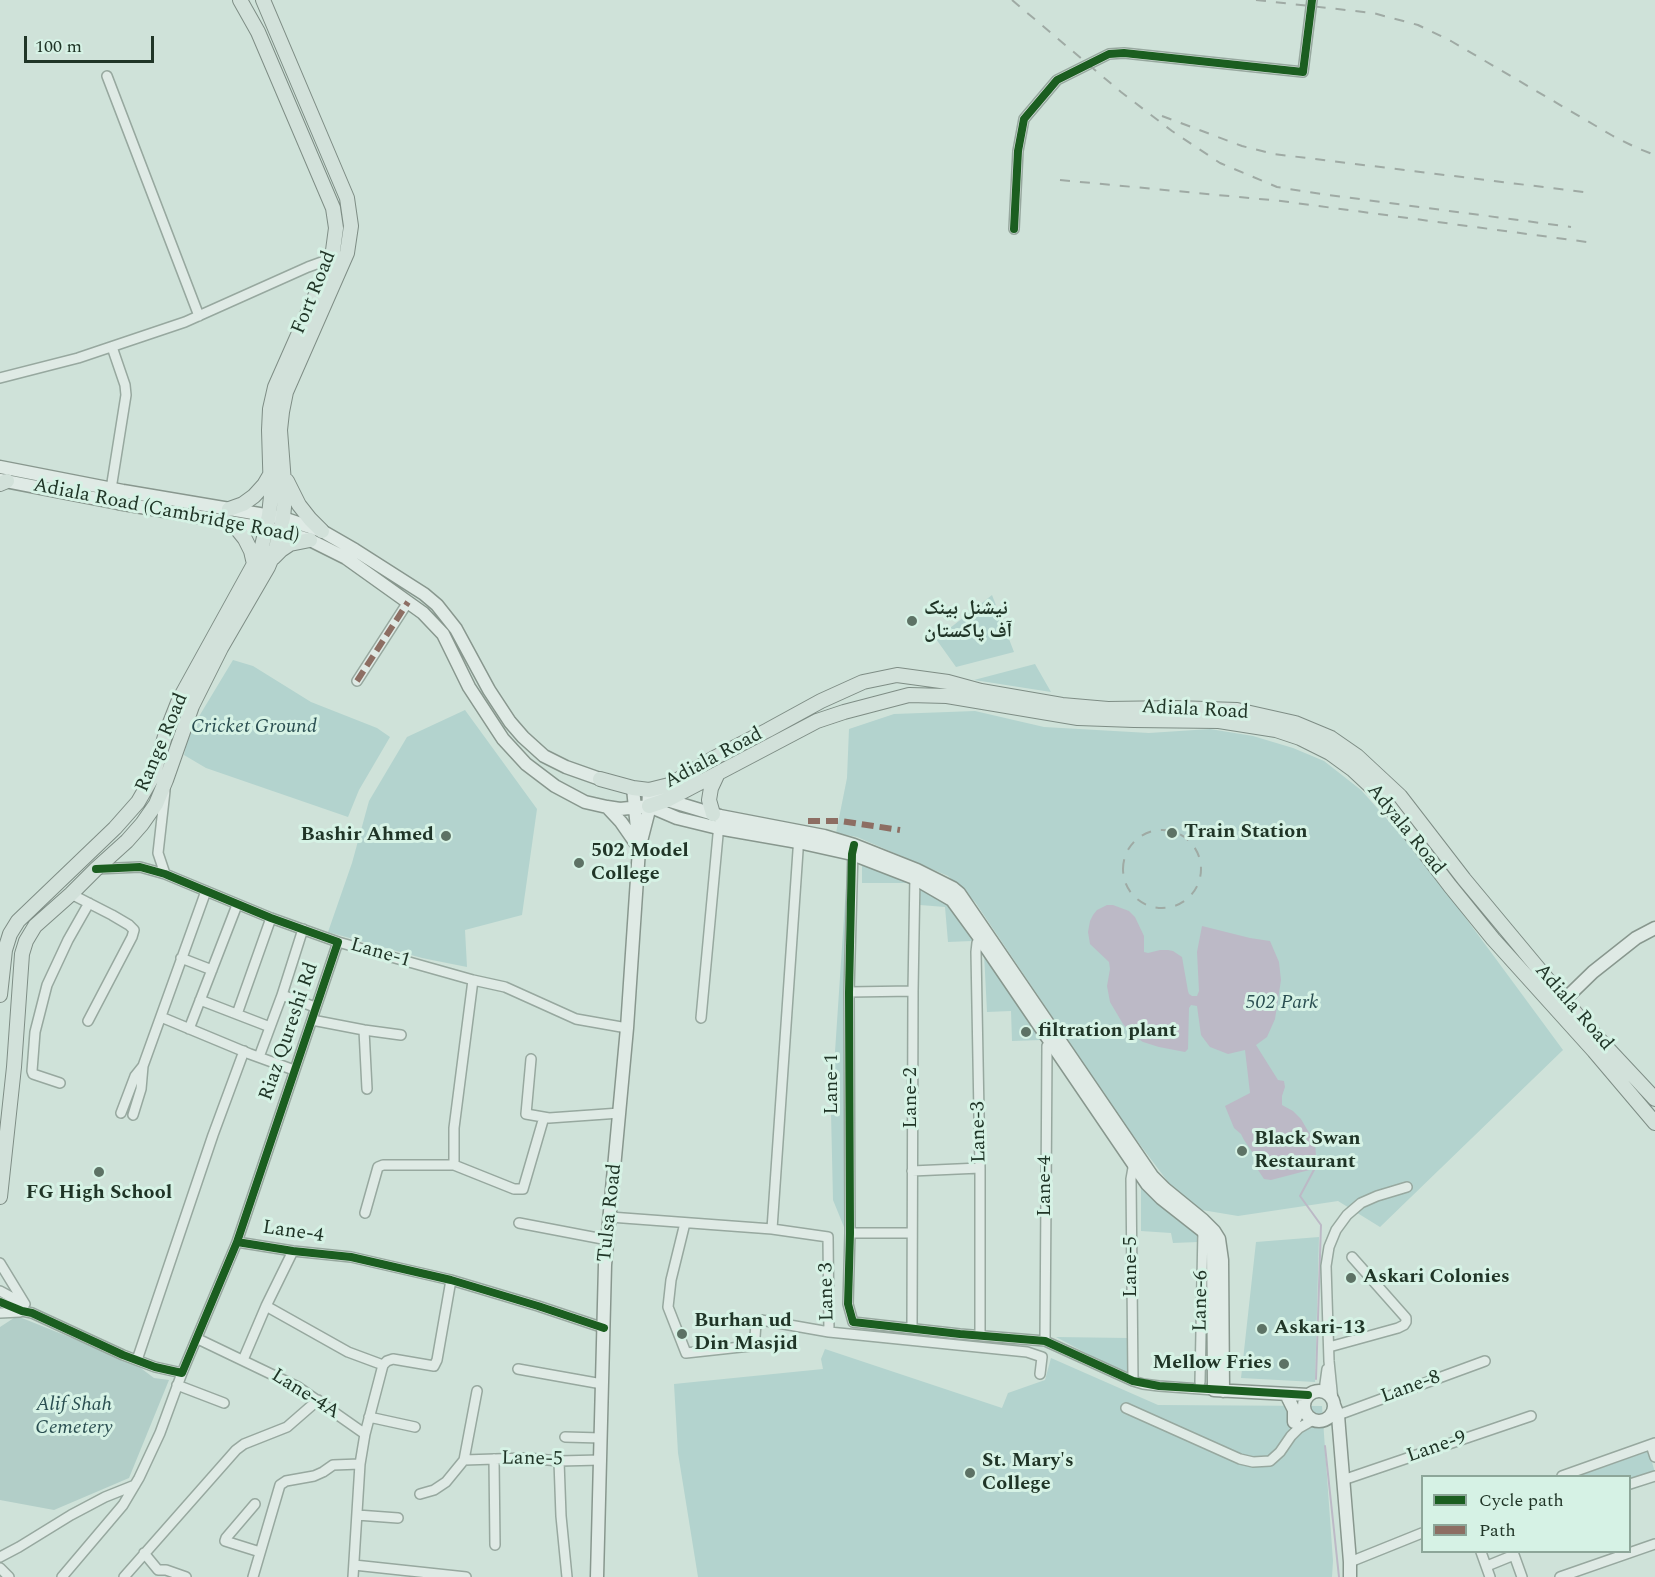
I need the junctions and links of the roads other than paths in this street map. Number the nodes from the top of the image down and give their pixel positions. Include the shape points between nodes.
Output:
1 (1312, 0) edge
2 (241, 3) edge
3 (267, 4) edge
4 (107, 76) dead end
5 (1014, 229) dead end
6 (347, 253) junction
7 (333, 258) junction
8 (199, 316) junction
9 (112, 347) junction
10 (0, 378) edge
11 (0, 467) edge
12 (278, 473) junction
13 (2, 482) edge
14 (111, 489) junction
15 (227, 515) junction
16 (268, 522) junction
17 (282, 524) junction
18 (322, 531) junction
19 (310, 540) junction
20 (261, 565) junction
21 (408, 602) junction
22 (357, 681) dead end
23 (987, 703) joint
24 (718, 773) junction
25 (166, 780) junction
26 (600, 780) joint
27 (633, 788) junction
28 (650, 790) junction
29 (667, 800) junction
30 (607, 807) junction
31 (642, 807) junction
32 (717, 820) junction
33 (799, 837) junction
34 (639, 849) junction
35 (853, 849) junction
36 (96, 869) junction
37 (165, 874) junction
38 (916, 874) junction
39 (206, 891) junction
40 (71, 894) junction
41 (89, 903) junction
42 (237, 905) junction
43 (271, 918) junction
44 (1655, 928) edge
45 (303, 929) junction
46 (982, 934) junction
47 (338, 942) junction
48 (181, 958) junction
49 (212, 970) junction
50 (473, 980) junction
51 (913, 991) junction
52 (849, 992) junction
53 (0, 995) edge
54 (282, 995) junction
55 (200, 1000) junction
56 (1560, 1004) junction
57 (315, 1007) junction
58 (237, 1014) junction
59 (161, 1017) junction
60 (701, 1018) dead end
61 (312, 1020) junction
62 (88, 1021) dead end
63 (270, 1027) junction
64 (627, 1028) junction
65 (189, 1029) junction
66 (364, 1030) junction
67 (401, 1035) dead end
68 (1054, 1040) junction
69 (244, 1051) junction
70 (259, 1057) junction
71 (531, 1059) dead end
72 (143, 1066) junction
73 (294, 1070) junction
74 (60, 1083) dead end
75 (367, 1089) dead end
76 (1655, 1100) edge
77 (121, 1113) dead end
78 (620, 1113) junction
79 (133, 1115) dead end
80 (544, 1117) junction
81 (1655, 1123) edge
82 (1135, 1159) junction
83 (454, 1165) junction
84 (980, 1168) junction
85 (912, 1171) junction
86 (1407, 1187) dead end
87 (0, 1197) edge
88 (366, 1213) dead end
89 (610, 1217) junction
90 (519, 1223) dead end
91 (685, 1223) junction
92 (1203, 1226) junction
93 (772, 1229) junction
94 (850, 1233) junction
95 (912, 1233) junction
96 (608, 1240) junction
97 (237, 1242) junction
98 (293, 1251) junction
99 (1352, 1257) dead end
100 (0, 1263) edge
101 (451, 1280) junction
102 (0, 1291) edge
103 (0, 1302) edge
104 (266, 1306) junction
105 (26, 1309) junction
106 (0, 1314) edge
107 (604, 1328) junction
108 (912, 1328) junction
109 (829, 1332) junction
110 (980, 1335) junction
111 (198, 1339) junction
112 (1045, 1341) junction
113 (1329, 1347) junction
114 (137, 1360) junction
115 (243, 1360) junction
116 (1485, 1361) dead end
117 (383, 1365) junction
118 (518, 1369) dead end
119 (182, 1373) junction
120 (1040, 1374) dead end
121 (1133, 1381) junction
122 (1200, 1382) dead end
123 (602, 1384) junction
124 (177, 1386) junction
125 (1219, 1390) junction
126 (477, 1391) dead end
127 (1286, 1394) junction
128 (318, 1400) junction
129 (1306, 1401) junction
130 (224, 1403) dead end
131 (1332, 1403) junction
132 (1126, 1408) dead end
133 (1532, 1416) dead end
134 (369, 1417) junction
135 (1315, 1421) junction
136 (1294, 1422) junction
137 (415, 1427) dead end
138 (364, 1434) junction
139 (1291, 1436) junction
140 (565, 1437) dead end
141 (601, 1438) junction
142 (1653, 1444) edge
143 (1340, 1446) junction
144 (1655, 1457) edge
145 (494, 1459) junction
146 (464, 1460) junction
147 (601, 1460) junction
148 (560, 1461) junction
149 (360, 1464) junction
150 (1565, 1475) edge
151 (1655, 1476) edge
152 (1343, 1480) junction
153 (1631, 1483) edge
154 (135, 1485) junction
155 (420, 1494) dead end
156 (255, 1504) dead end
157 (357, 1515) junction
158 (398, 1518) dead end
159 (1421, 1533) edge
160 (1655, 1544) edge
161 (495, 1545) dead end
162 (260, 1552) junction
163 (1631, 1552) edge
164 (144, 1553) junction
165 (1482, 1553) edge
166 (1514, 1553) edge
167 (1629, 1553) edge
168 (0, 1557) edge
169 (1350, 1562) junction
170 (354, 1565) junction
171 (1487, 1566) junction
172 (0, 1568) edge
173 (65, 1574) edge
174 (9, 1577) edge
175 (77, 1577) edge
176 (124, 1577) edge
177 (186, 1577) edge
178 (253, 1577) edge
179 (353, 1577) edge
180 (466, 1577) edge
181 (567, 1577) edge
182 (597, 1577) edge
183 (1350, 1577) edge
184 (1490, 1577) edge
185 (1522, 1577) edge
186 (1560, 1577) edge

1 - 5 street via 1303,72 1124,53 1109,54 1057,80 1024,119 1018,151
2 - 7 main road, Fort Road via 258,32 333,208
3 - 6 main road, Fort Road via 347,198 351,226
4 - 8 street
6 - 7 street
6 - 12 main road, Fort Road via 286,392
7 - 8 street
7 - 12 main road, Fort Road via 275,387 269,430
8 - 9 street
9 - 10 street
9 - 14 street via 126,395
11 - 14 main road, Adiala Road (Cambridge Road)
12 - 15 main road via 255,496
12 - 16 main road, Fort Road
12 - 17 main road, Fort Road via 285,496
12 - 18 main road
13 - 15 main road, Adiala Road (Cambridge Road) via 118,503
14 - 15 main road, Adiala Road (Cambridge Road)
15 - 16 main road, Adiala Road (Cambridge Road)
15 - 20 main road
16 - 17 main road, Adiala Road (Cambridge Road)
16 - 20 main road, Range Road
17 - 18 main road, Adiala Road (Cambridge Road)
17 - 19 main road, Adiala Road (Cambridge Road)
17 - 20 main road, Fort Road
18 - 26 main road, Adiala Road (Cambridge Road) via 437,605 523,737 544,756
19 - 20 main road via 290,544
19 - 21 main road, Adiala Road (Cambridge Road) via 346,558
20 - 25 main road via 192,706
20 - 53 main road, Range Road via 179,700 153,776 138,802 9,934
21 - 22 street
21 - 30 main road, Adiala Road (Cambridge Road) via 442,634 469,687 526,764 585,802
23 - 24 main road, Adiala Road via 909,695 817,722
23 - 56 main road, Adyala Road via 1078,718 1252,725 1276,729 1330,753 1382,797 1493,939
24 - 29 main road, Adiala Road
24 - 32 main road via 709,800
25 - 36 main road via 142,824
25 - 37 street via 158,853
26 - 27 main road, Adiala Road
27 - 28 main road, Adiala Road
27 - 31 main road, Tulsa Road
28 - 29 main road
28 - 31 main road, Tulsa Road
28 - 56 main road, Adiala Road via 669,785 821,701 863,682 897,675 1062,705 1237,710 1295,723 1331,738 1357,756 1400,796
29 - 31 main road, Adiala Road
29 - 32 main road
30 - 31 main road, Adiala Road (Cambridge Road)
30 - 34 main road
31 - 32 main road via 677,818
31 - 34 main road, Tulsa Road
32 - 33 main road
32 - 60 street
33 - 35 main road
33 - 93 street
34 - 64 main road, Tulsa Road
35 - 38 main road
35 - 52 street, Lane-1
36 - 37 street, Riaz Qureshi Rd via 140,867
36 - 40 main road
37 - 39 street, Riaz Qureshi Rd
38 - 46 main road via 952,900
38 - 51 street, Lane-2
39 - 42 street, Riaz Qureshi Rd
39 - 48 street
40 - 41 street
40 - 87 main road via 35,926 22,954
41 - 62 street via 134,930
41 - 74 street via 46,985 35,1032 33,1074
42 - 43 street, Riaz Qureshi Rd
42 - 49 street
43 - 45 street, Riaz Qureshi Rd
43 - 58 street
44 - 56 main road via 1593,972
45 - 47 street, Riaz Qureshi Rd
45 - 54 street
46 - 68 main road
46 - 84 street, Lane-3 via 976,952
47 - 50 street, Lane-1
47 - 57 street, Riaz Qureshi Rd
48 - 49 street
48 - 59 street
49 - 55 street
50 - 64 street, Lane-1 via 505,987 576,1019
50 - 83 street via 454,1128
51 - 52 street
51 - 85 street, Lane-2
52 - 94 street, Lane-1
54 - 57 street
54 - 63 street
55 - 58 street
55 - 65 street
56 - 76 main road, Adiala Road via 1583,1022
56 - 81 main road, Adyala Road
57 - 61 street, Riaz Qureshi Rd
58 - 63 street
59 - 65 street
59 - 72 street
61 - 66 street
61 - 73 street, Riaz Qureshi Rd
63 - 70 street
64 - 78 main road, Tulsa Road
65 - 69 street
66 - 67 street
66 - 75 street
68 - 82 main road
68 - 112 street, Lane-4 via 1047,1050
69 - 70 street
69 - 114 street
70 - 73 street
71 - 80 street via 526,1114
72 - 77 street via 135,1076
72 - 79 street
73 - 97 street, Riaz Qureshi Rd
78 - 80 street
78 - 89 main road, Tulsa Road
80 - 83 street via 523,1189
82 - 92 main road via 1147,1184 1161,1198
82 - 121 street, Lane-5 via 1131,1179
83 - 88 street via 378,1167
84 - 85 street
84 - 110 street, Lane-3
85 - 95 street, Lane-2
86 - 113 street via 1360,1203 1336,1230 1326,1266
89 - 91 street, Lane 3
89 - 96 main road, Tulsa Road
90 - 96 street
91 - 93 street, Lane 3
91 - 109 street via 668,1307 686,1353 750,1346 758,1320
92 - 122 street, Lane-6
92 - 125 main road via 1213,1251
93 - 109 street, Lane 3 via 828,1237
94 - 95 street
94 - 108 street, Lane-1 via 848,1304 853,1322
95 - 108 street, Lane-2
96 - 107 main road, Tulsa Road
97 - 98 street, Lane-4
97 - 111 street, Lane-4
98 - 101 street, Lane-4 via 351,1257
98 - 104 street
99 - 113 street via 1406,1322 1398,1328
100 - 105 street
101 - 107 street, Lane-4
101 - 117 street via 434,1366 393,1359
102 - 105 street
103 - 105 street
104 - 115 street
104 - 117 street via 348,1352
105 - 106 street
105 - 114 street
107 - 123 main road, Tulsa Road
108 - 110 street
109 - 120 street, Lane 3 via 1027,1352 1042,1357
110 - 112 street
111 - 115 street, Lane-4A
111 - 119 street, Lane-4
112 - 121 street
113 - 131 street via 1326,1372
114 - 119 street
115 - 128 street, Lane-4A
116 - 131 street, Lane-8
117 - 134 street
118 - 123 street
119 - 124 street, Lane-4
121 - 125 street
123 - 141 main road, Tulsa Road
124 - 130 street
124 - 154 street, Lane-4
125 - 127 main road
126 - 146 street
127 - 129 main road
127 - 136 main road via 1294,1410
128 - 138 street, Lane-4A
128 - 164 street via 287,1427 236,1450
129 - 131 main road via 1316,1391
129 - 135 main road via 1306,1415
129 - 136 street
131 - 135 main road via 1334,1409 1329,1417
131 - 143 main road
132 - 139 street via 1253,1462 1270,1461
133 - 152 street, Lane-9
134 - 137 street
134 - 138 street
135 - 139 street
135 - 143 main road
136 - 139 street
138 - 149 street
140 - 141 street
141 - 147 main road, Tulsa Road
142 - 144 street
142 - 150 street
143 - 152 main road
145 - 146 street, Lane-5
145 - 148 street, Lane-5
145 - 161 street
146 - 155 street via 446,1482
147 - 148 street, Lane-5
147 - 182 main road, Tulsa Road
148 - 181 street
149 - 157 street
149 - 162 street via 333,1465 314,1476 280,1485
151 - 153 street
152 - 169 main road
154 - 168 street via 71,1515
154 - 173 street, Lane-4
156 - 162 street via 225,1541
157 - 158 street
157 - 170 street
159 - 169 street
160 - 163 street
162 - 178 street
164 - 176 street
164 - 177 street via 159,1570
165 - 171 street
166 - 171 street
166 - 185 street
167 - 186 street
169 - 183 main road
170 - 179 street
170 - 180 street
171 - 184 street
172 - 174 street
173 - 175 street

